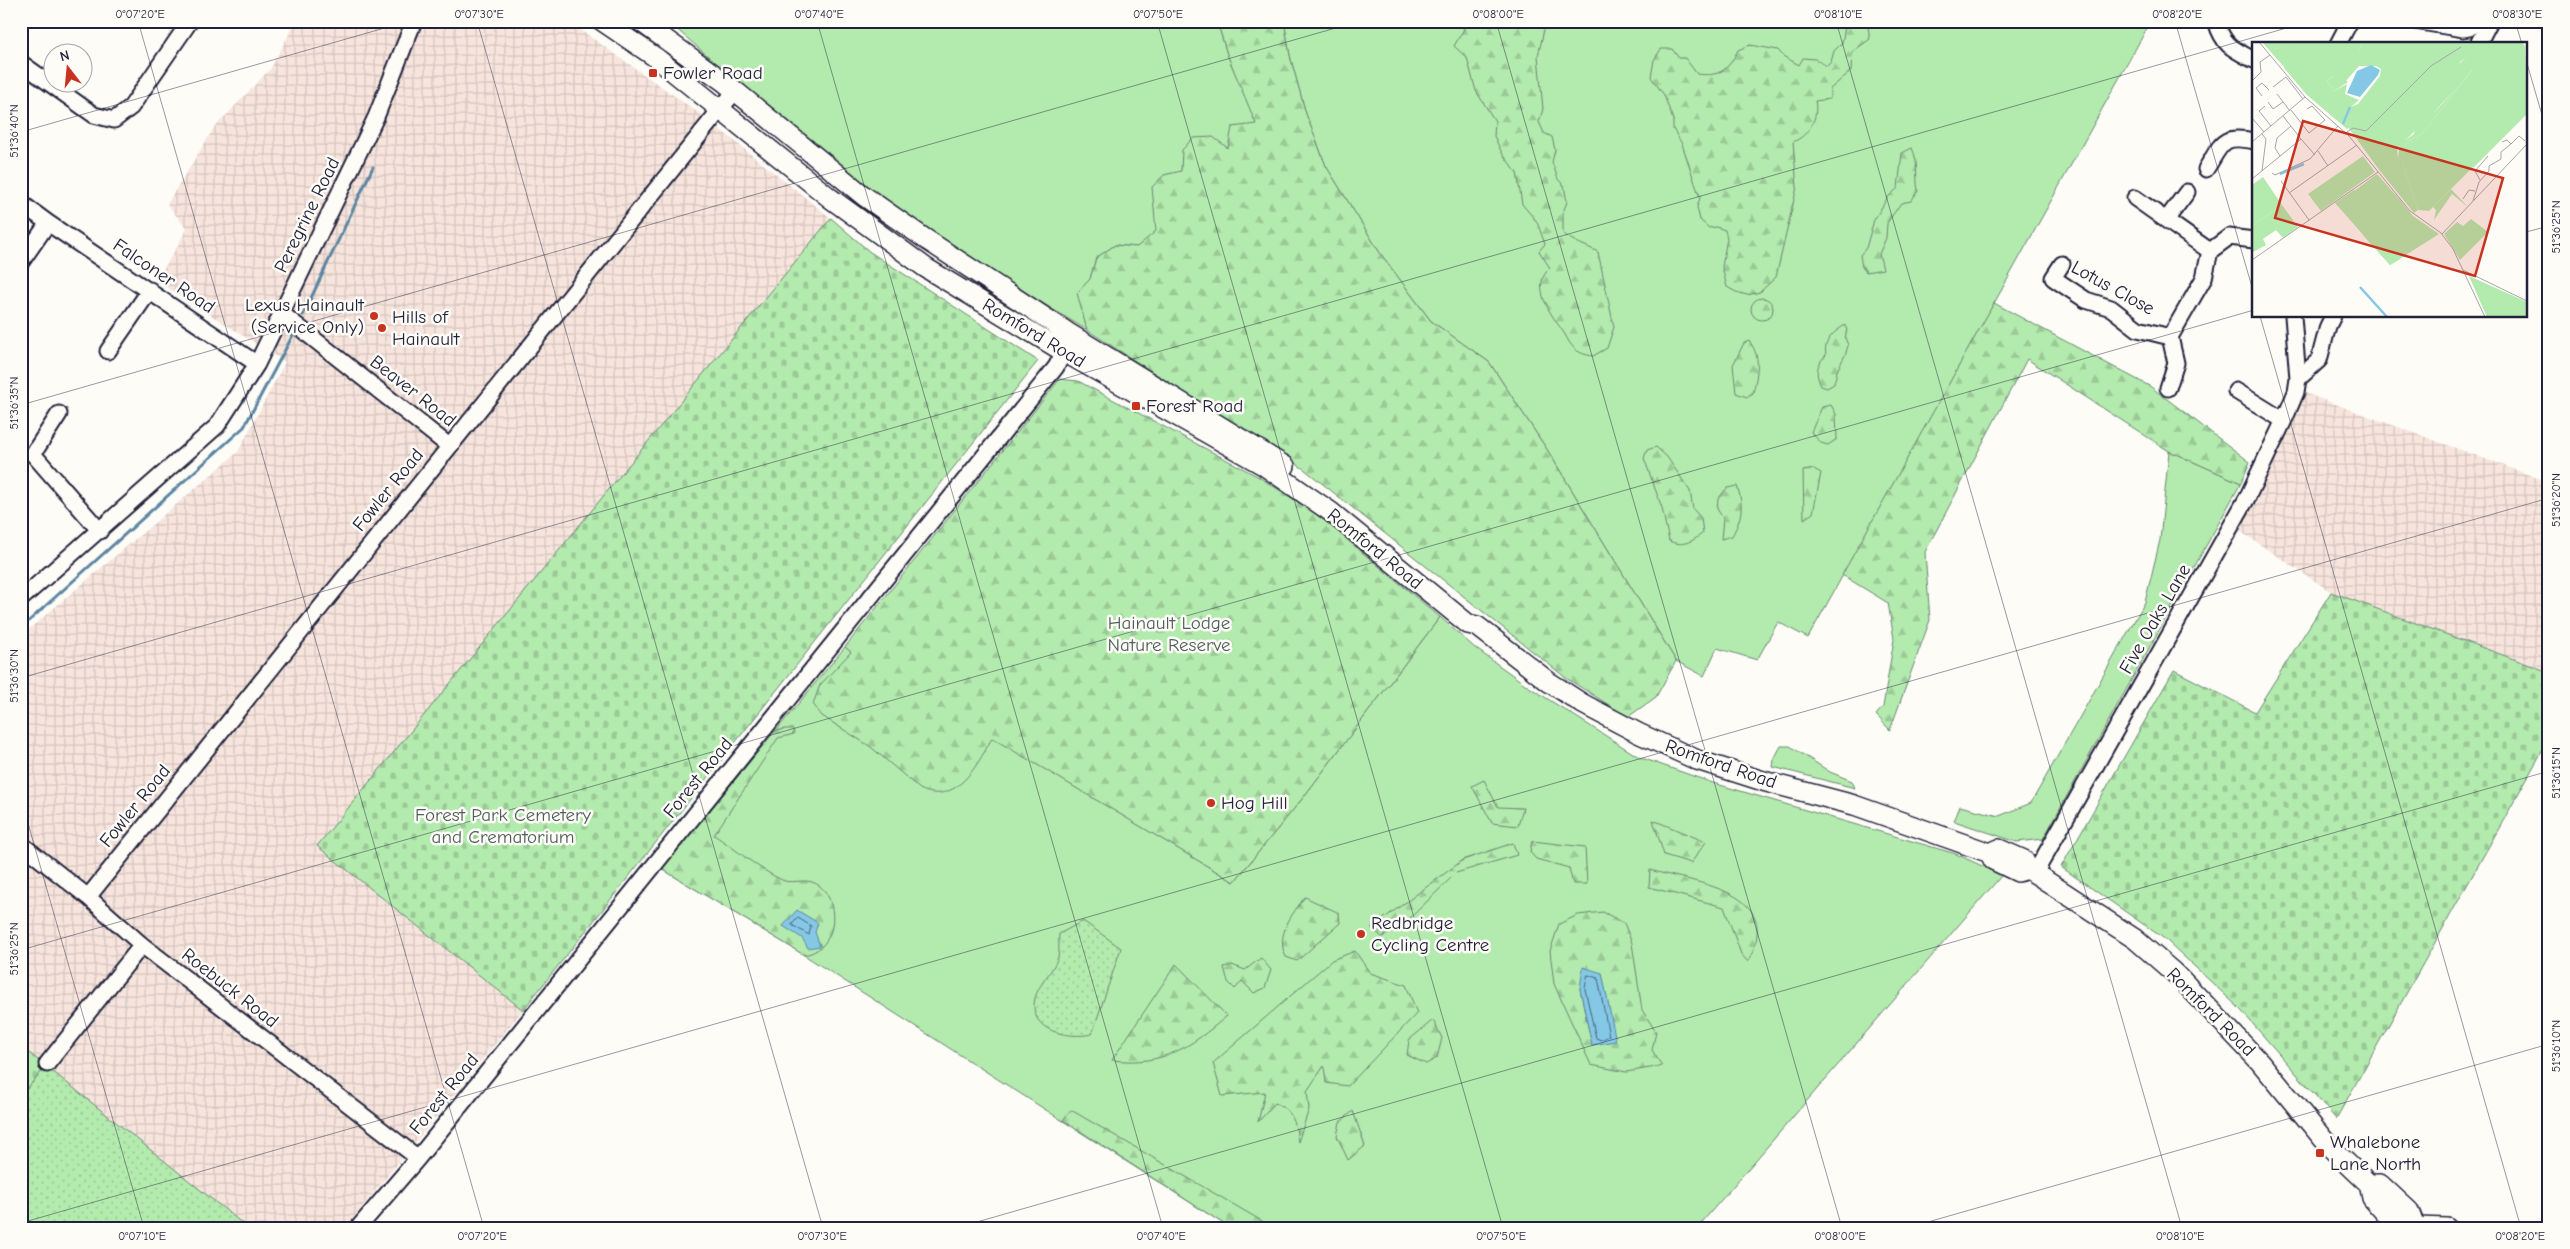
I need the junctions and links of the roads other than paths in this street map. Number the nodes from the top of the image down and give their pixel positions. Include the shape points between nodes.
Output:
1 (190, 21) edge
2 (414, 21) edge
3 (602, 21) edge
4 (640, 21) edge
5 (2216, 21) edge
6 (2350, 21) edge
7 (2415, 21) edge
8 (2477, 21) edge
9 (2490, 21) edge
10 (2339, 42) edge
11 (2479, 42) edge
12 (2252, 59) edge
13 (21, 63) edge
14 (735, 91) junction
15 (720, 109) junction
16 (2252, 141) edge
17 (2206, 169) dead end
18 (2187, 192) dead end
19 (2136, 198) dead end
20 (21, 204) edge
21 (2166, 220) junction
22 (48, 223) junction
23 (2252, 240) edge
24 (2210, 251) junction
25 (21, 262) edge
26 (2062, 264) dead end
27 (150, 290) junction
28 (281, 313) junction
29 (2292, 318) edge
30 (2332, 318) edge
31 (2170, 337) junction
32 (108, 351) dead end
33 (1064, 352) junction
34 (257, 364) junction
35 (2298, 379) junction
36 (2168, 388) dead end
37 (2236, 391) dead end
38 (60, 414) dead end
39 (2286, 418) junction
40 (449, 446) junction
41 (100, 531) junction
42 (21, 599) edge
43 (1477, 626) junction
44 (21, 844) edge
45 (2031, 871) junction
46 (88, 897) junction
47 (142, 945) junction
48 (48, 1064) dead end
49 (418, 1158) junction
50 (2416, 1227) edge
51 (358, 1228) edge
52 (2447, 1228) edge

1 - 13 street via 131,107 114,120 94,115
2 - 28 street, Peregrine Road via 376,117
3 - 15 main road, Romford Road
4 - 14 main road, Romford Road
5 - 12 street via 2220,36 2231,49
6 - 10 street
7 - 8 street via 2463,29
9 - 11 street
14 - 15 street, Fowler Road
14 - 43 main road, Romford Road via 864,196 924,238 1067,332 1271,455 1337,504 1476,620
15 - 33 main road, Romford Road via 830,198 926,268
15 - 40 street, Fowler Road
16 - 17 street via 2232,137 2223,142
18 - 21 street
19 - 21 street
20 - 22 street, Falconer Road
21 - 24 street
22 - 25 street
22 - 27 street, Falconer Road
23 - 24 street via 2229,237
24 - 31 street via 2204,278
26 - 31 street, Lotus Close via 2053,278 2086,300 2111,308 2138,329
27 - 32 street
27 - 34 street, Falconer Road
28 - 34 street, Peregrine Road
28 - 40 street, Beaver Road
29 - 35 street, Five Oaks Lane
30 - 35 street via 2318,360
31 - 36 street via 2176,363
33 - 43 main road, Romford Road via 1263,465 1331,512 1468,624
33 - 49 street, Forest Road via 1056,367
34 - 41 street, Peregrine Road via 217,426
35 - 39 street, Five Oaks Lane
37 - 39 street via 2278,417
38 - 41 street via 33,454
39 - 45 street, Five Oaks Lane via 2247,498
40 - 46 street, Fowler Road
41 - 42 street, Peregrine Road
43 - 45 main road, Romford Road via 1549,682 1584,704 1697,760 1854,804 1990,852 2000,850 2022,859
44 - 46 street, Roebuck Road
45 - 50 main road, Romford Road via 2134,939 2180,978 2260,1062 2329,1146 2368,1184 2372,1198 2392,1221
46 - 47 street, Roebuck Road
47 - 48 street
47 - 49 street, Roebuck Road
49 - 51 street, Forest Road
50 - 52 main road, Romford Road

